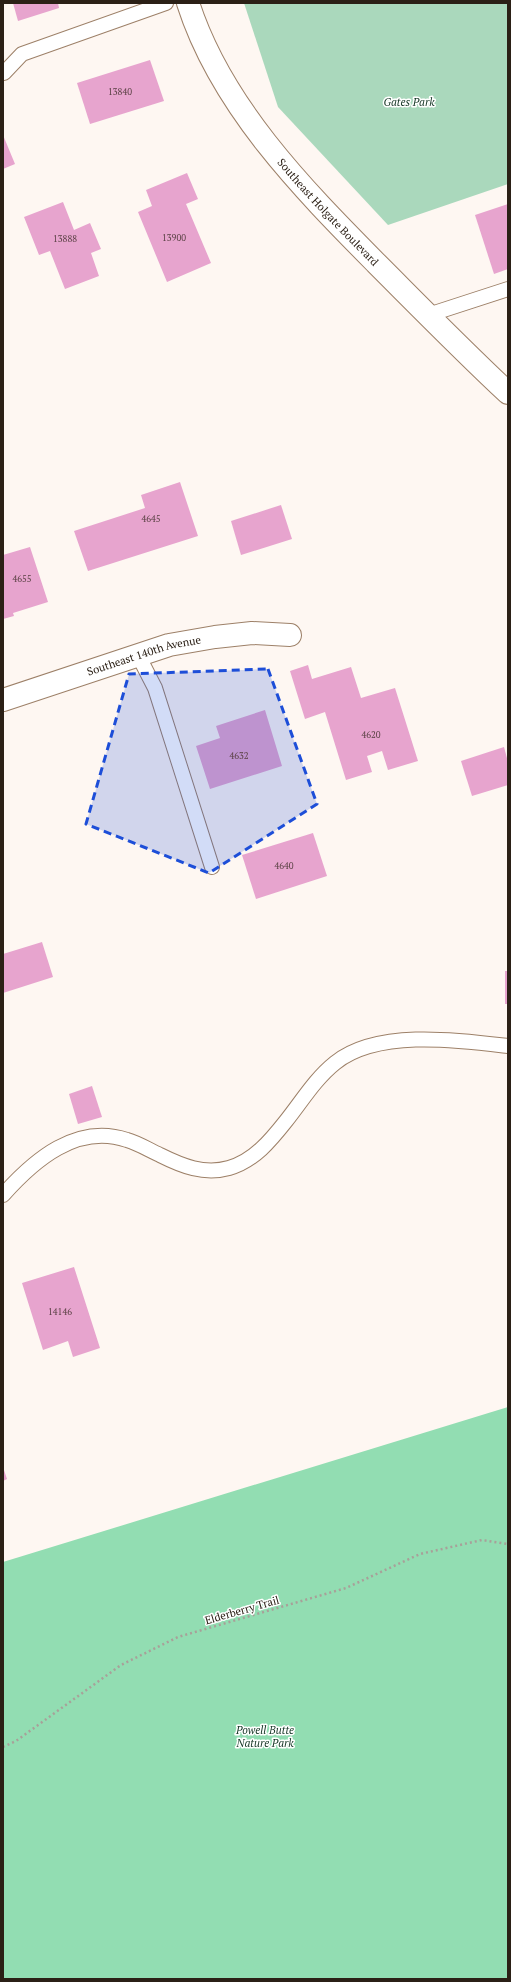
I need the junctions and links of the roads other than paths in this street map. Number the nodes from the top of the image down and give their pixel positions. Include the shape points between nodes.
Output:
1 (166, 3) edge
2 (188, 3) edge
3 (4, 73) edge
4 (508, 289) edge
5 (428, 315) junction
6 (508, 393) edge
7 (290, 635) dead end
8 (138, 655) junction
9 (3, 700) edge
10 (212, 866) dead end
11 (508, 1046) edge
12 (3, 1195) edge

1 - 3 lane via 22,54
2 - 5 street, Southeast Holgate Boulevard via 194,22 216,65 261,138 324,210
4 - 5 lane
5 - 6 street, Southeast Holgate Boulevard
7 - 8 street, Southeast 140th Avenue via 252,633 215,637 169,645
8 - 9 street, Southeast 140th Avenue
8 - 10 lane via 155,688
11 - 12 lane via 465,1041 412,1040 359,1050 328,1069 271,1141 246,1161 230,1168 192,1168 177,1164 127,1140 96,1135 83,1137 57,1148 31,1167

